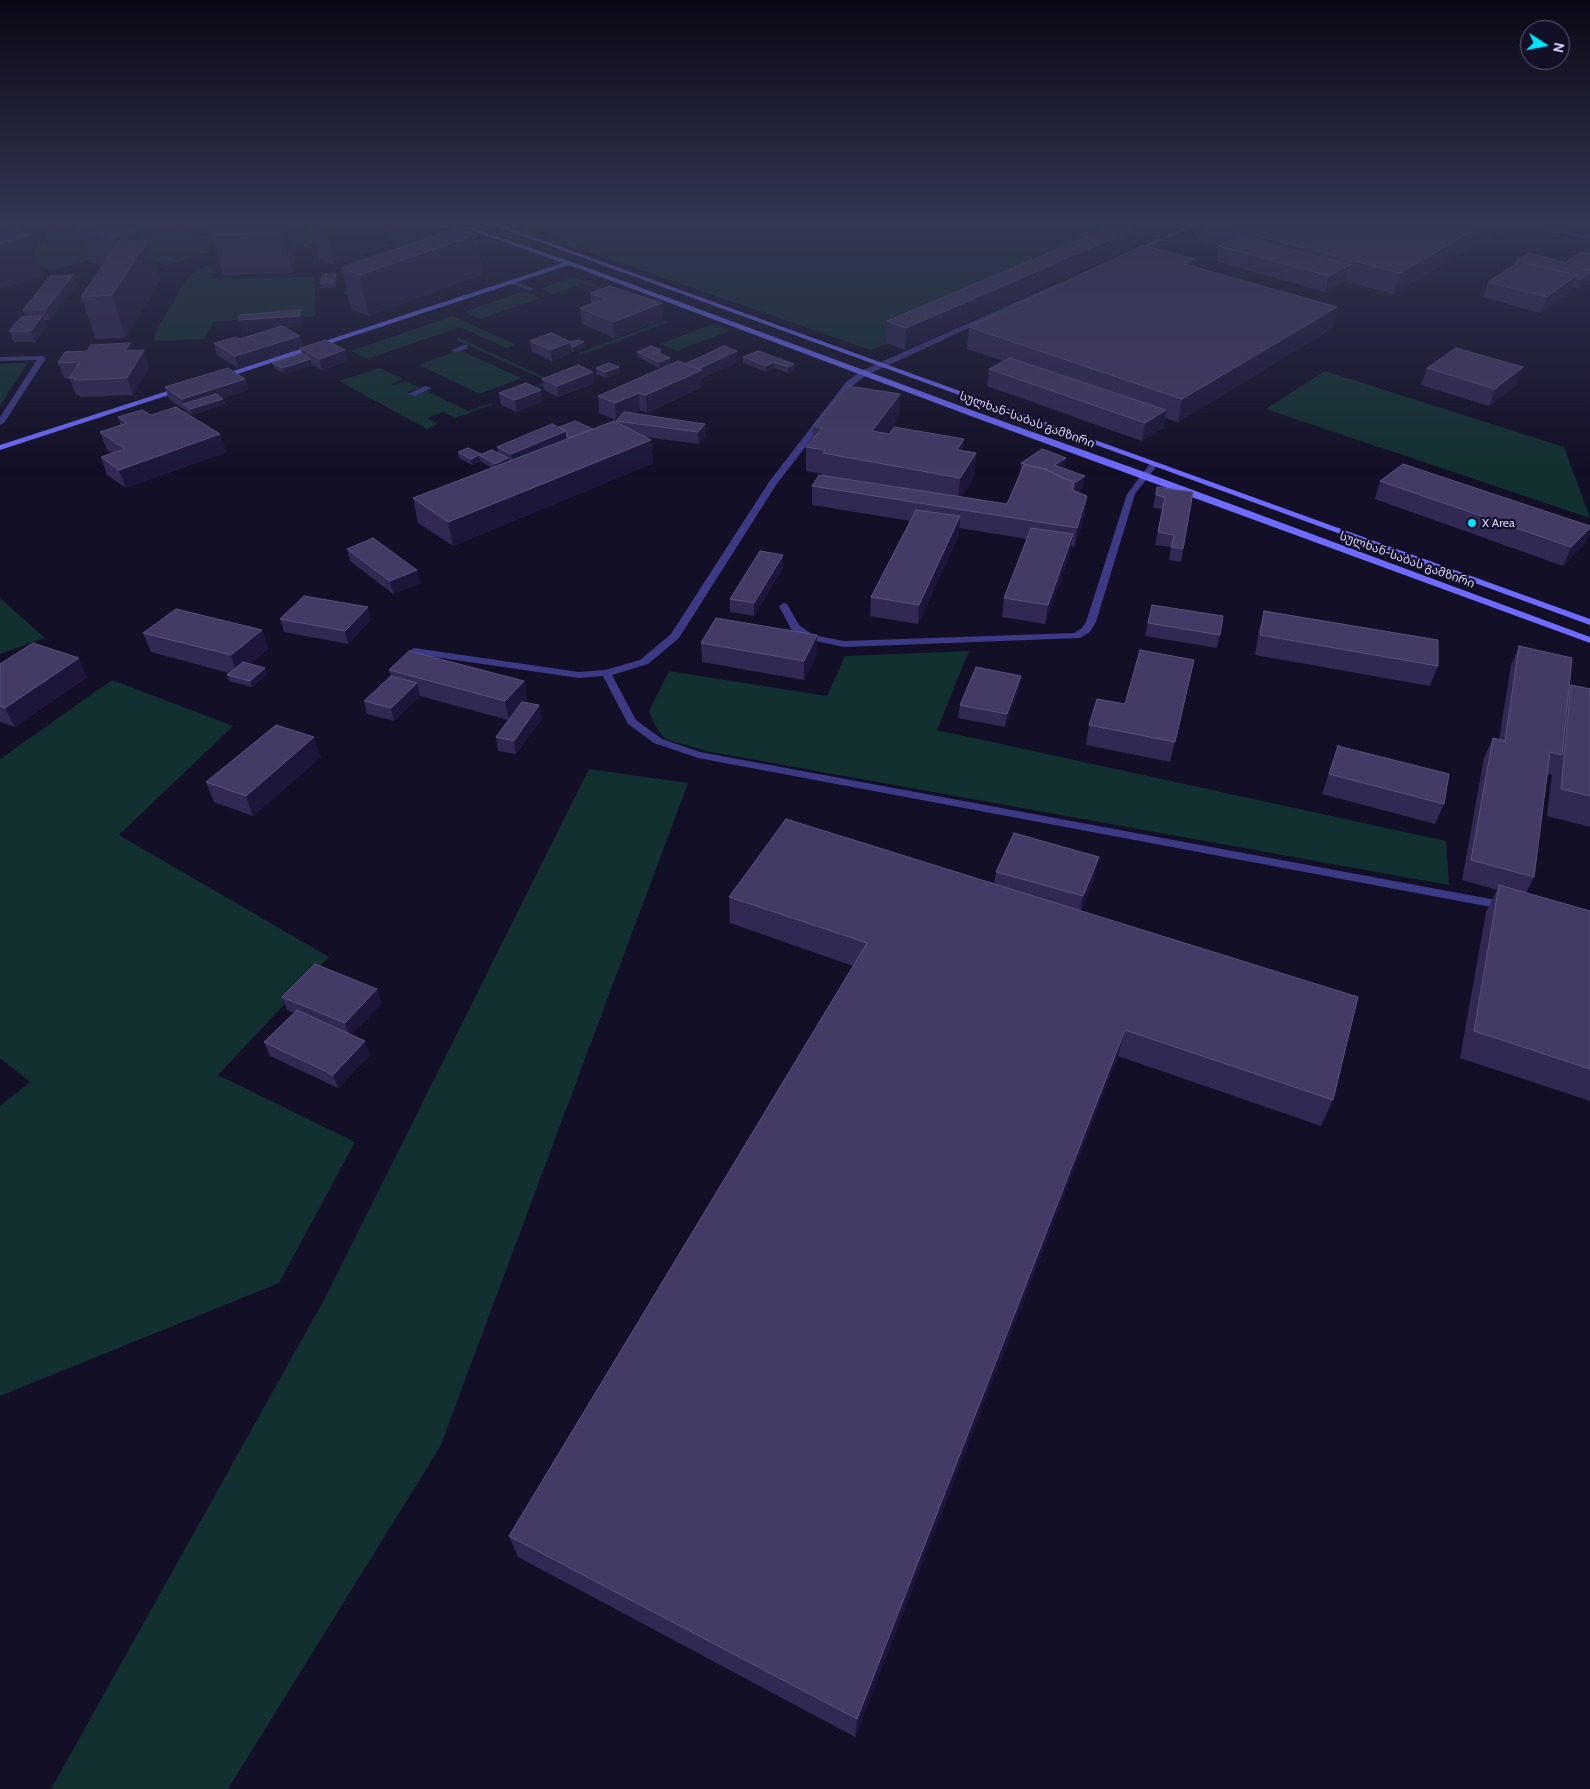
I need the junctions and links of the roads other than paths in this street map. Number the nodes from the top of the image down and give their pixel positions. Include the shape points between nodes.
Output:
1 (433, 307) edge
2 (688, 307) edge
3 (727, 307) edge
4 (1009, 307) edge
5 (464, 347) dead end
6 (454, 350) dead end
7 (0, 359) edge
8 (883, 364) junction
9 (864, 373) junction
10 (211, 380) edge
11 (192, 386) edge
12 (428, 388) dead end
13 (412, 394) dead end
14 (0, 423) edge
15 (0, 448) edge
16 (1155, 463) junction
17 (1144, 475) junction
18 (784, 606) dead end
19 (1590, 622) edge
20 (1590, 640) edge
21 (414, 651) edge
22 (606, 673) junction
23 (1522, 909) edge

1 - 10 main road
2 - 9 main road, სულხან-საბას გამზირი
3 - 8 main road, სულხან-საბას გამზირი
4 - 8 street
5 - 6 street
7 - 14 street via 42,358
8 - 9 street
8 - 16 main road, სულხან-საბას გამზირი
9 - 17 main road, სულხან-საბას გამზირი
9 - 22 street via 849,384 772,484 675,636 644,662
11 - 15 main road
12 - 13 street
16 - 17 street
16 - 19 main road, სულხან-საბას გამზირი
17 - 18 street via 1130,494 1090,622 1086,630 1076,636 844,644 810,637 795,627
17 - 20 main road, სულხან-საბას გამზირი
21 - 22 street via 579,675
22 - 23 street via 632,722 658,741 698,755

